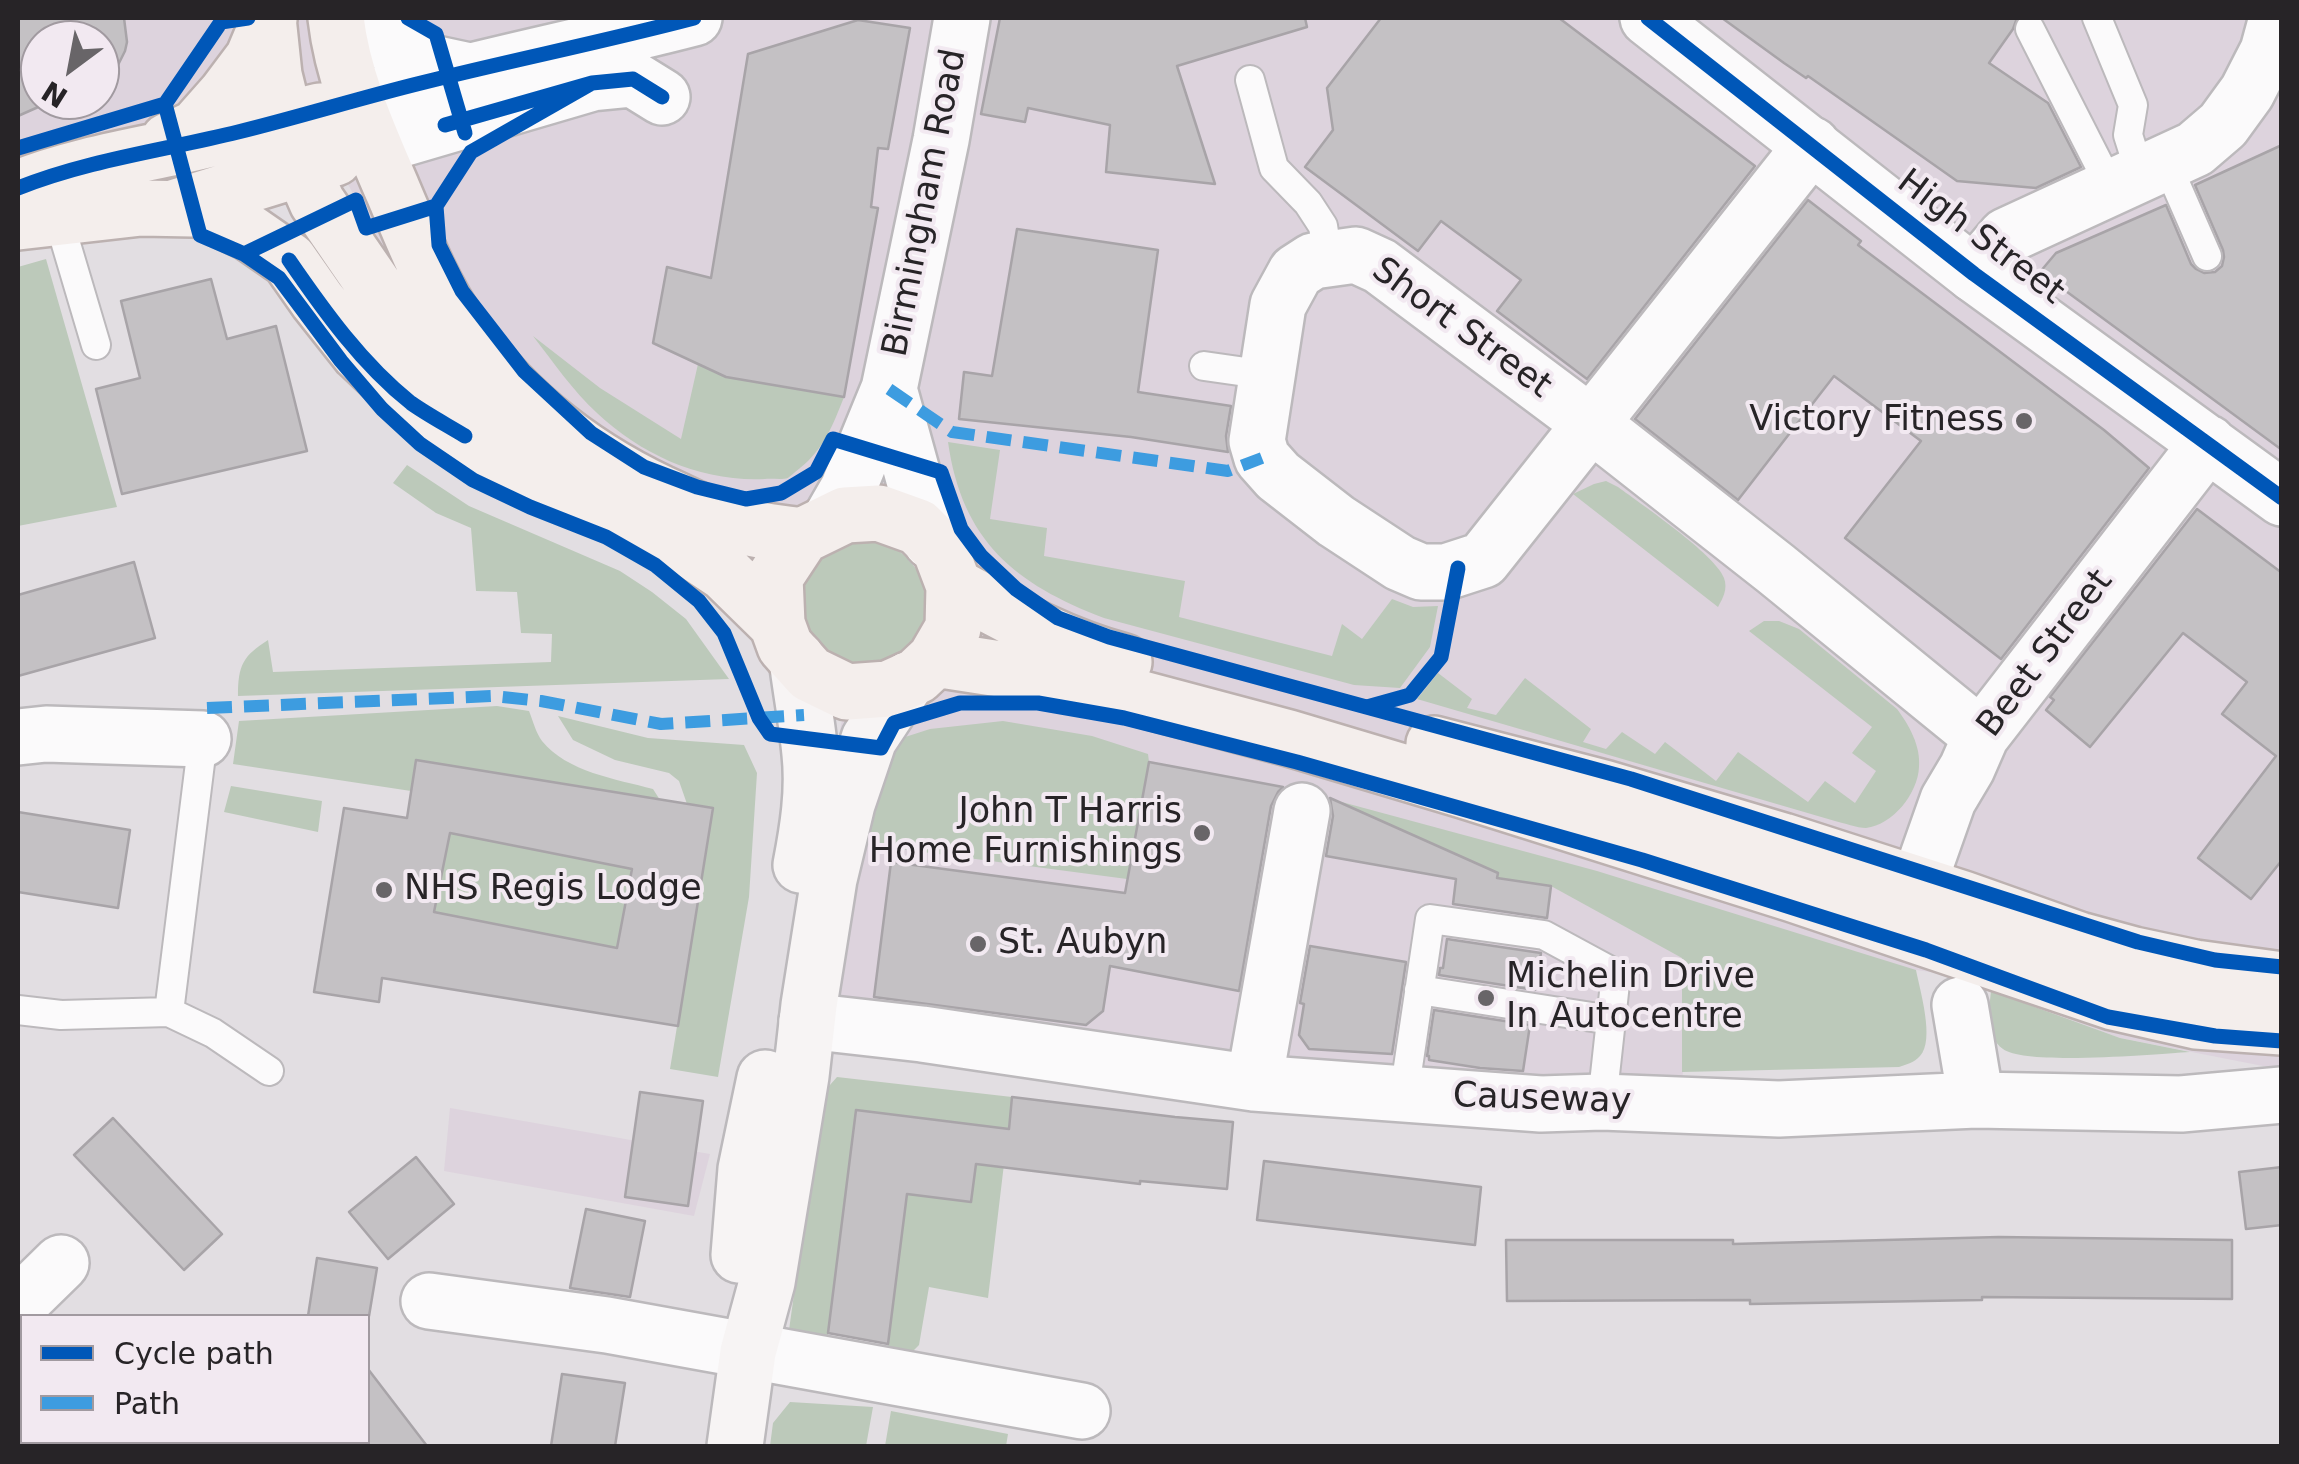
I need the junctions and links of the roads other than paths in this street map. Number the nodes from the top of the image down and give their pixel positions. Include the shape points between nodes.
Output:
1 (336, 18) edge
2 (360, 18) edge
3 (694, 18) edge
4 (962, 18) edge
5 (1648, 18) edge
6 (2096, 18) edge
7 (268, 19) edge
8 (2030, 30) dead end
9 (642, 31) junction
10 (2276, 42) edge
11 (472, 71) junction
12 (1250, 80) dead end
13 (365, 124) junction
14 (444, 125) junction
15 (276, 140) junction
16 (1812, 145) junction
17 (142, 152) junction
18 (2139, 174) junction
19 (400, 208) junction
20 (31, 209) edge
21 (170, 209) junction
22 (2207, 256) dead end
23 (1328, 258) junction
24 (1974, 274) junction
25 (96, 345) dead end
26 (1204, 366) dead end
27 (1267, 375) junction
28 (889, 389) junction
29 (1590, 422) junction
30 (2208, 443) junction
31 (2282, 498) edge
32 (624, 514) junction
33 (816, 529) junction
34 (942, 563) junction
35 (787, 641) junction
36 (922, 670) junction
37 (1982, 736) junction
38 (18, 737) edge
39 (203, 739) joint
40 (1302, 812) dead end
41 (1918, 885) junction
42 (2282, 980) edge
43 (1419, 990) junction
44 (2113, 1002) junction
45 (1960, 1006) dead end
46 (18, 1010) edge
47 (170, 1012) junction
48 (1610, 1020) junction
49 (807, 1021) junction
50 (2282, 1027) edge
51 (269, 1070) dead end
52 (1254, 1083) junction
53 (1404, 1094) junction
54 (2282, 1094) edge
55 (1976, 1100) junction
56 (762, 1101) junction
57 (1602, 1102) junction
58 (61, 1264) dead end
59 (429, 1301) dead end
60 (18, 1305) edge
61 (748, 1352) junction
62 (1082, 1412) dead end
63 (735, 1446) edge

1 - 13 main road
2 - 11 street via 386,44
3 - 9 street
4 - 28 street, Birmingham Road
5 - 16 street, High Street
6 - 18 lane via 2133,105 2128,135
7 - 15 main road
7 - 17 main road via 253,58 196,128
8 - 18 lane
9 - 11 street
9 - 14 street via 662,97 633,79 592,83
10 - 18 street via 2223,125 2196,149
11 - 13 street
12 - 23 lane via 1274,168 1323,226
13 - 14 street
13 - 15 main road
13 - 19 main road
14 - 19 street via 414,156 401,184
15 - 17 main road
15 - 21 main road
15 - 32 main road via 407,334 513,436
16 - 24 street, High Street
16 - 29 street, Short Street
17 - 20 main road via 36,180
18 - 22 lane
18 - 24 street via 2006,236
19 - 33 main road via 461,328 524,403 576,446 710,516 749,528
20 - 21 main road
20 - 25 lane
21 - 32 main road via 202,210 289,260 358,353 412,403 554,487
23 - 27 street, Short Street via 1296,272 1278,305
23 - 29 street, Short Street via 1356,255 1380,266
24 - 30 street, High Street
26 - 27 lane
27 - 29 street, Short Street via 1257,441 1262,458 1336,521 1421,572 1482,560
28 - 33 street, Birmingham Road via 848,489
28 - 34 street, Birmingham Road
29 - 37 street, Short Street
30 - 31 street, High Street
30 - 37 street, Beet Street
32 - 35 main road via 726,573
33 - 34 main road via 846,515 879,513 918,527
33 - 35 main road via 775,578
34 - 36 main road via 954,628
34 - 41 main road via 1056,640 1094,655 1604,788
35 - 36 main road via 810,674 847,692 888,689
35 - 56 main road via 810,755 811,795
36 - 44 main road via 1071,680 1289,738 1793,894
36 - 49 main road via 870,740 847,804
37 - 41 street, Beet Street via 1948,800
38 - 39 street
39 - 47 lane
40 - 52 street
41 - 42 main road via 2134,956
41 - 44 street via 1924,912 2102,976
43 - 48 lane
43 - 48 lane via 1430,918 1544,935 1616,974
43 - 53 lane
44 - 50 main road via 2196,1020
45 - 55 street
46 - 47 lane
47 - 51 lane
48 - 57 lane
49 - 52 street, Causeway
49 - 56 main road via 789,1028 778,1074
49 - 61 main road via 767,1282
52 - 53 street, Causeway
53 - 57 street, Causeway
54 - 55 street, Causeway via 2181,1104
55 - 57 street, Causeway via 1780,1108
56 - 61 main road via 746,1169 737,1286
58 - 60 street
59 - 61 street
61 - 62 street
61 - 63 main road

